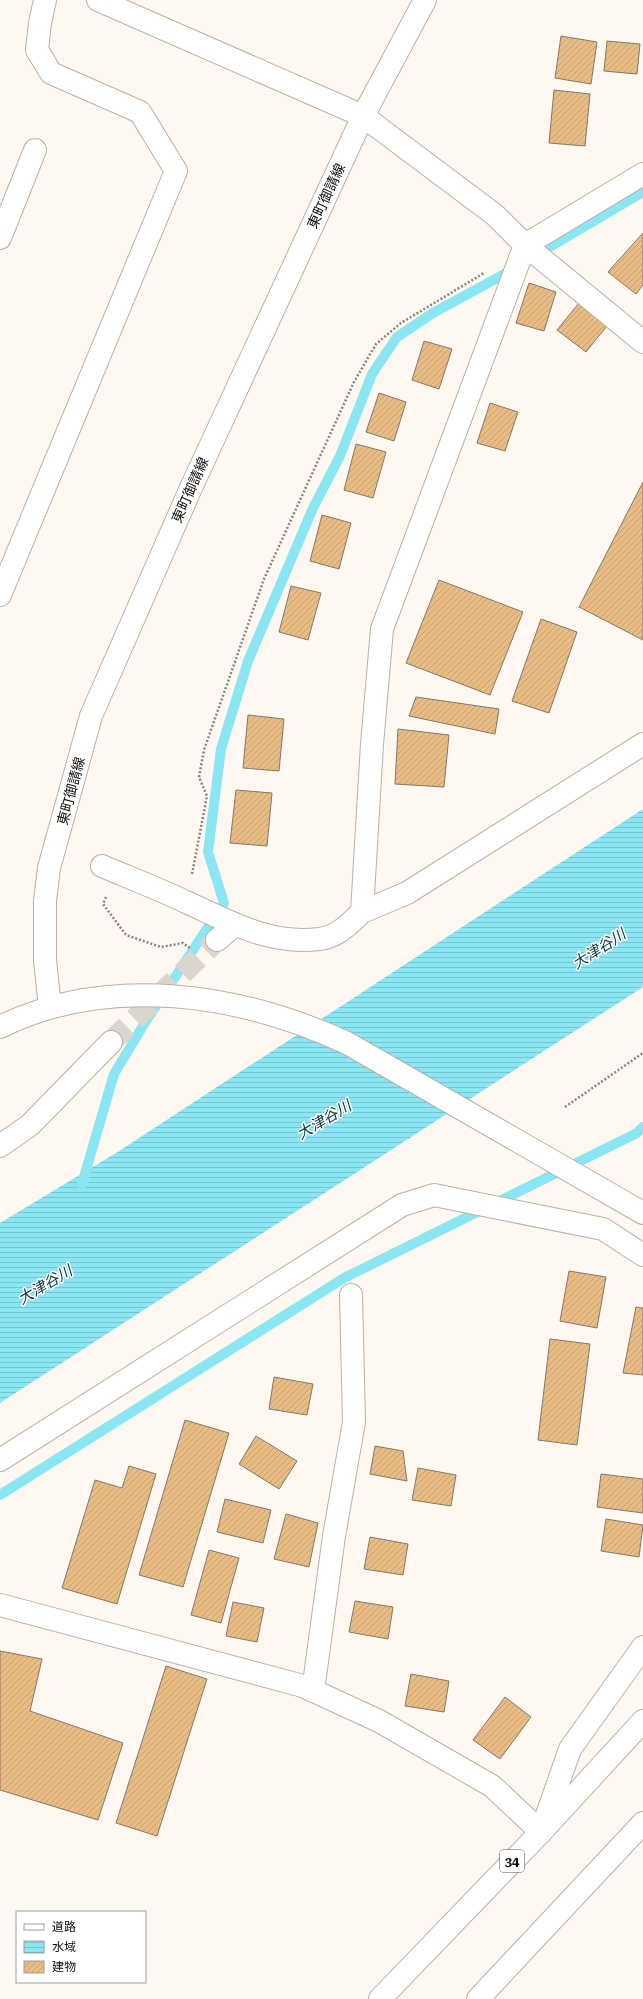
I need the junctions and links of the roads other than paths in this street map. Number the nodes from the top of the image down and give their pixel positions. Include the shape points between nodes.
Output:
1 (45, 0) edge
2 (98, 0) edge
3 (425, 0) edge
4 (363, 116) junction
5 (35, 150) dead end
6 (643, 174) edge
7 (0, 238) edge
8 (525, 245) junction
9 (643, 342) edge
10 (0, 595) edge
11 (643, 744) edge
12 (102, 866) dead end
13 (362, 912) junction
14 (235, 925) junction
15 (217, 940) tunnel mouth
16 (50, 1007) junction
17 (0, 1027) edge
18 (111, 1042) tunnel mouth
19 (0, 1146) edge
20 (643, 1213) edge
21 (643, 1255) edge
22 (351, 1295) dead end
23 (0, 1460) edge
24 (0, 1605) edge
25 (643, 1647) edge
26 (313, 1691) junction
27 (643, 1722) edge
28 (643, 1823) edge
29 (541, 1832) junction
30 (380, 1999) edge
31 (478, 1999) edge

1 - 10 street via 37,50 51,73 140,112 176,171
2 - 4 street
3 - 4 street, 東町御請線
4 - 8 street via 495,216
4 - 16 street, 東町御請線 via 190,490 91,716 50,868 45,901 45,960
5 - 7 street
6 - 8 street
8 - 9 street
8 - 13 street via 382,629
11 - 13 street via 407,893
12 - 14 street
13 - 14 street via 341,932 320,939 281,939
14 - 15 street
16 - 17 street
16 - 20 street via 88,1000 137,996 183,997 218,1000 267,1012 326,1033 353,1046
18 - 19 street via 30,1125
21 - 23 street via 603,1229 434,1195 402,1205
22 - 26 street via 354,1422 334,1536
24 - 26 street via 303,1686
25 - 29 street via 570,1749
26 - 29 street via 379,1721 492,1786
27 - 29 street, 34
28 - 31 street
29 - 30 street, 34

